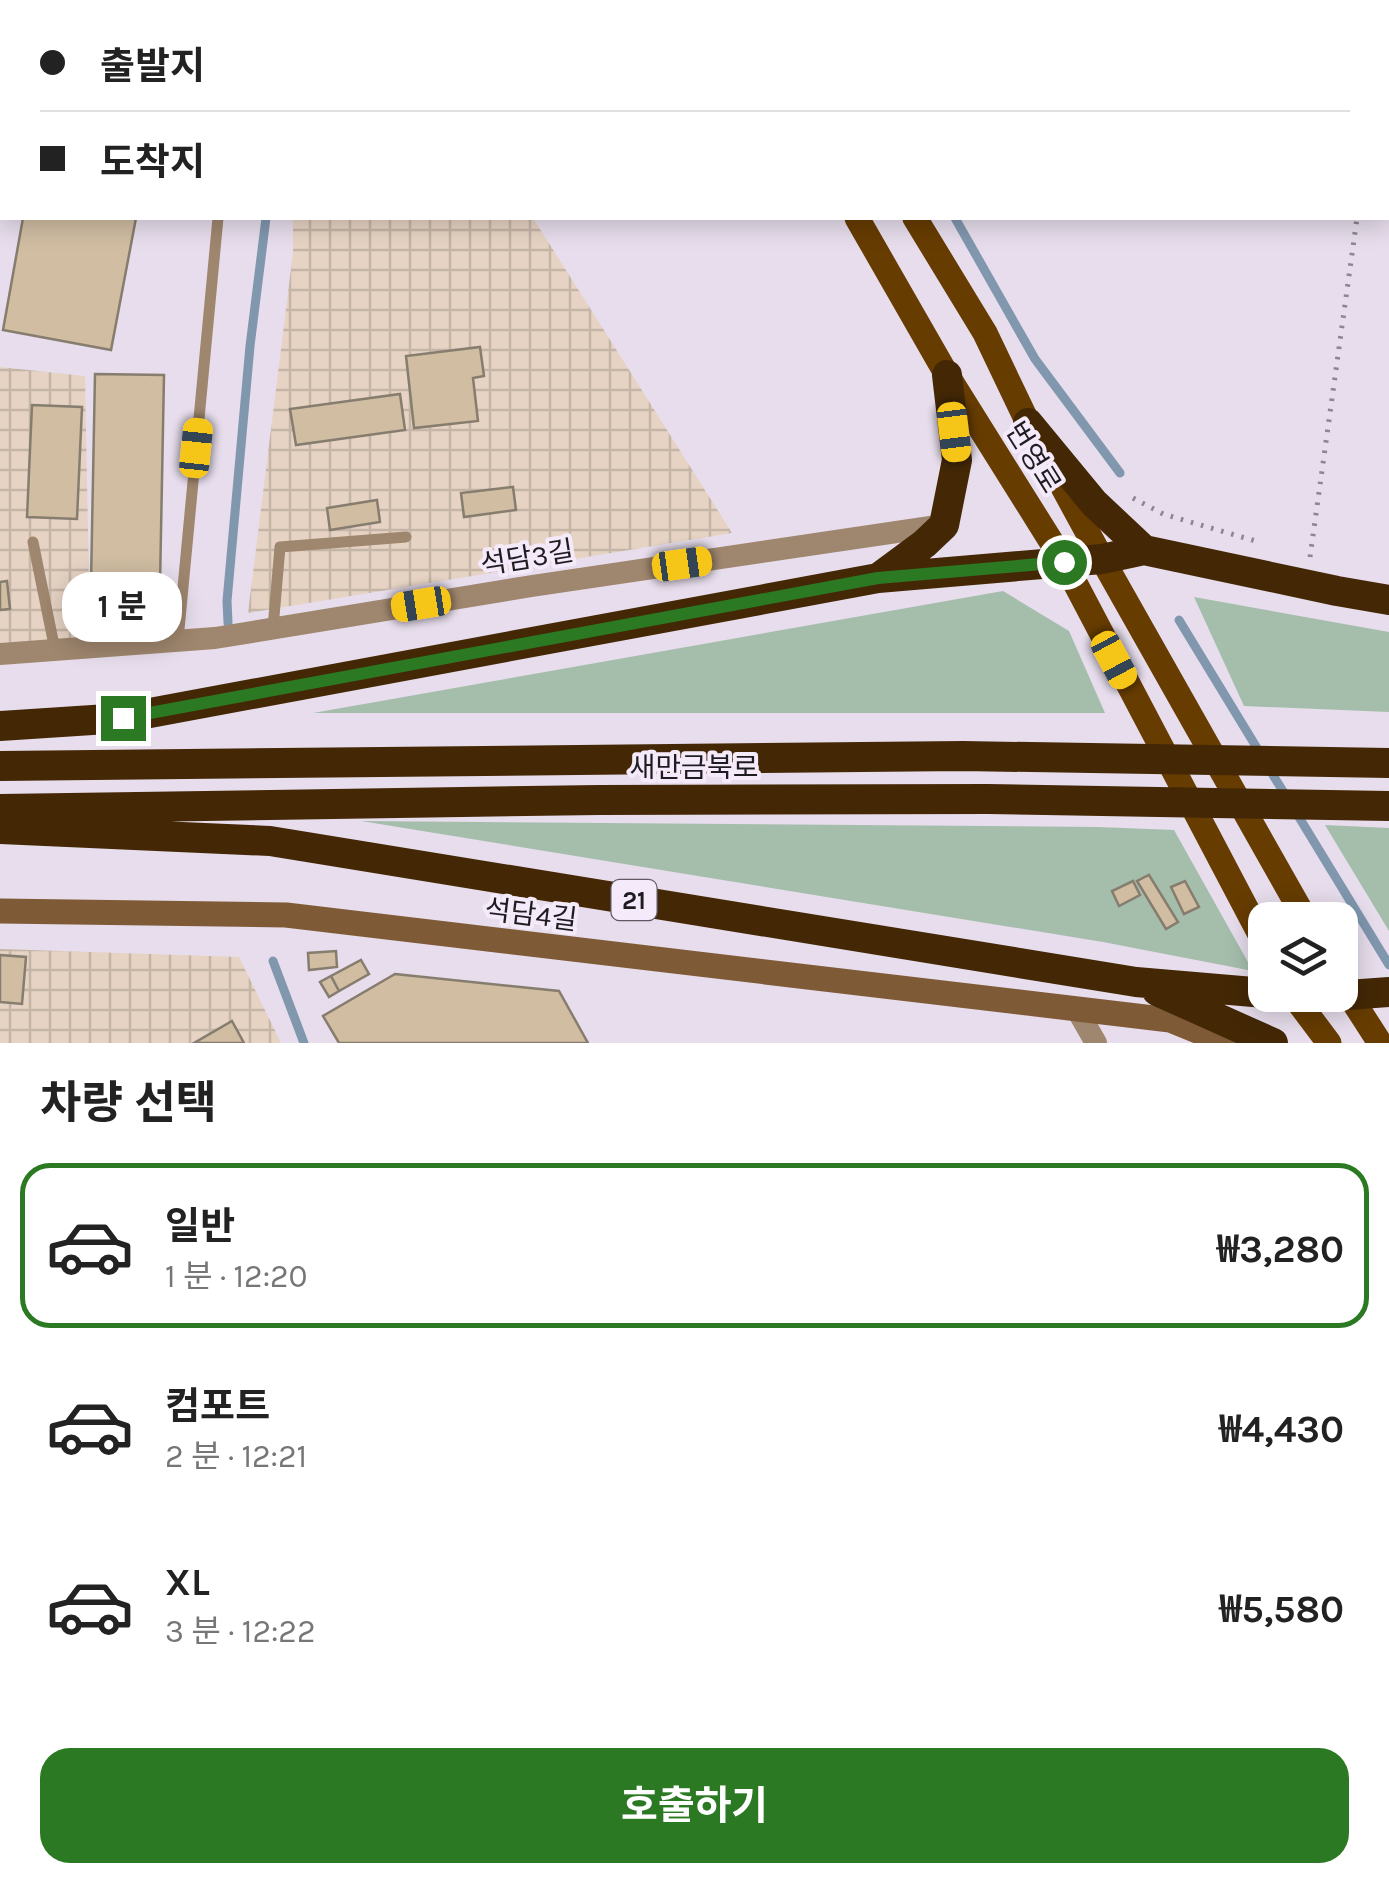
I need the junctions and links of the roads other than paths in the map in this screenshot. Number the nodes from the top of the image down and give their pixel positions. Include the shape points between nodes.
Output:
1 (218, 220) edge
2 (859, 220) edge
3 (916, 220) edge
4 (947, 375) junction
5 (1028, 424) junction
6 (944, 525) junction
7 (406, 538) dead end
8 (33, 542) dead end
9 (1144, 550) junction
10 (1102, 559) junction
11 (1064, 562) junction
12 (878, 578) junction
13 (1389, 600) edge
14 (273, 628) junction
15 (178, 640) junction
16 (55, 650) junction
17 (0, 654) edge
18 (0, 726) edge
19 (1389, 763) edge
20 (0, 766) edge
21 (1389, 806) edge
22 (0, 809) edge
23 (0, 829) edge
24 (1296, 902) edge
25 (0, 912) edge
26 (1248, 912) edge
27 (1136, 982) junction
28 (1358, 989) edge
29 (1248, 992) edge
30 (1389, 992) edge
31 (1076, 1008) junction
32 (1358, 1009) edge
33 (1305, 1012) edge
34 (1096, 1043) edge
35 (1227, 1043) edge
36 (1273, 1043) edge
37 (1329, 1043) edge
38 (1380, 1043) edge

1 - 15 lane
2 - 4 main road, 번영로
3 - 5 main road, 번영로 via 984,333
4 - 6 highway via 957,460
4 - 11 main road, 번영로
5 - 9 highway via 1094,504
5 - 10 main road, 번영로
6 - 12 highway
6 - 14 street, 석담3길
7 - 14 lane via 280,547
8 - 16 lane
9 - 10 highway
9 - 13 highway
10 - 11 highway
10 - 24 main road, 번영로
11 - 12 highway
11 - 26 main road, 번영로
12 - 18 highway via 123,718
14 - 15 street, 석담3길
15 - 16 street, 석담3길
16 - 17 street, 석담3길
19 - 20 highway, 새만금북로 via 963,756
21 - 22 highway, 새만금북로 via 988,799
23 - 27 highway, 21 via 270,841
25 - 31 street, 석담4길 via 286,915
27 - 29 highway, 21
27 - 36 highway
28 - 30 highway
31 - 34 street
31 - 35 street, 석담4길 via 1170,1020
32 - 38 main road
33 - 37 main road

